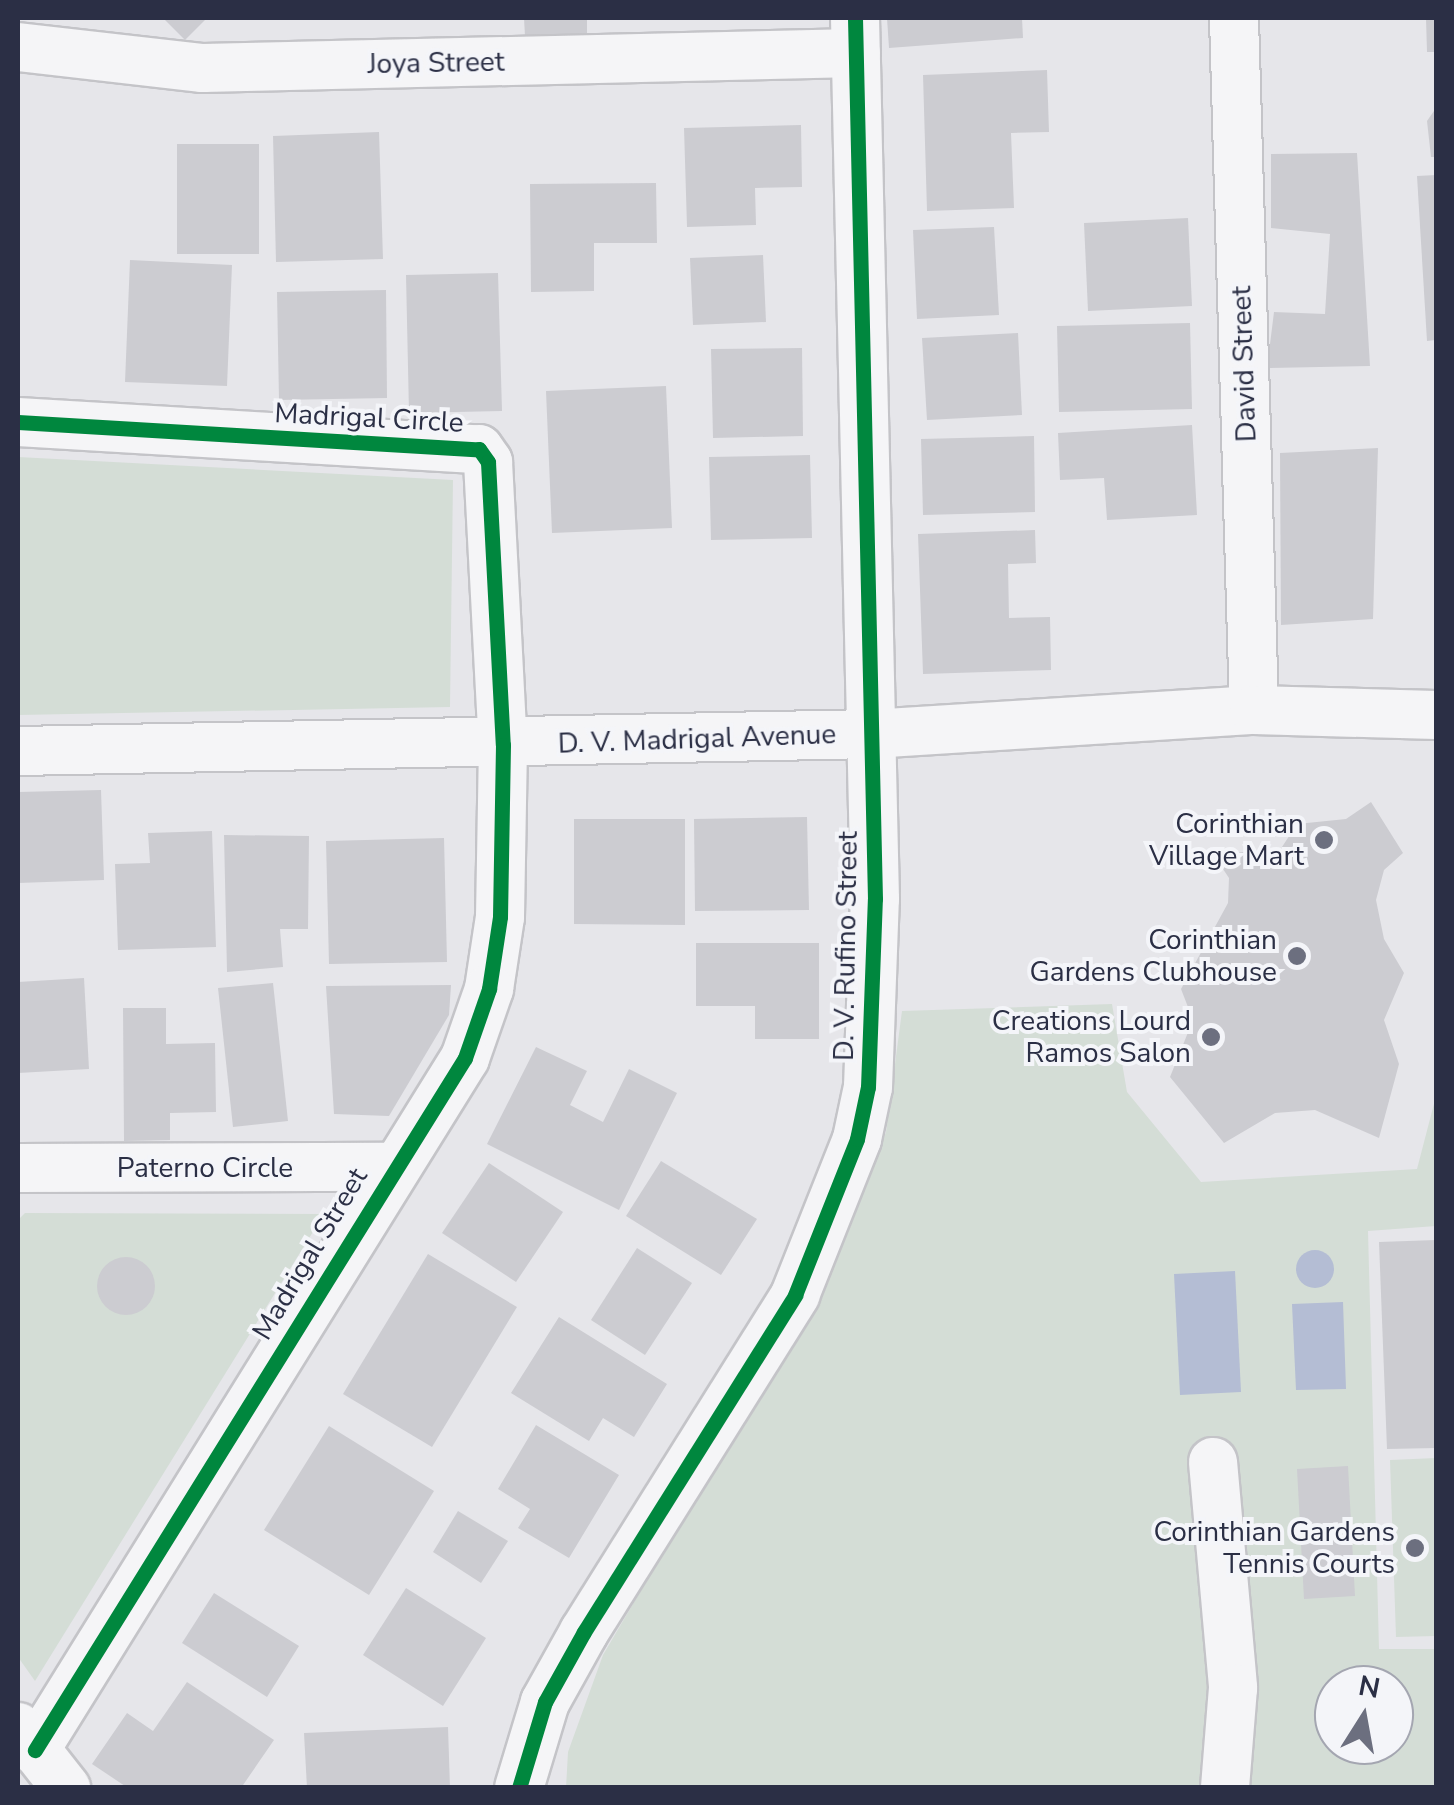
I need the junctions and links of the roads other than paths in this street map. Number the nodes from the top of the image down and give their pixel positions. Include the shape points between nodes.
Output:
1 (1234, 18) edge
2 (855, 35) edge
3 (18, 47) edge
4 (18, 422) edge
5 (1254, 710) junction
6 (1436, 715) edge
7 (872, 734) junction
8 (503, 745) junction
9 (18, 751) edge
10 (392, 1167) junction
11 (18, 1168) edge
12 (1213, 1462) dead end
13 (26, 1738) edge
14 (66, 1788) edge
15 (518, 1788) edge
16 (1225, 1788) edge

1 - 5 street, David Street
2 - 3 street, Joya Street via 202,68
2 - 7 street, D. V. Rufino Street
4 - 8 street, Madrigal Circle via 479,448 488,462
5 - 6 street, D. V. Madrigal Avenue
5 - 7 street, D. V. Madrigal Avenue
7 - 8 street, D. V. Madrigal Avenue
7 - 15 street, D. V. Rufino Street via 872,1006 857,1139 796,1295 584,1632 545,1702
8 - 9 street, D. V. Madrigal Avenue
8 - 10 street, Madrigal Street via 500,917 478,1029
10 - 11 street, Paterno Circle
10 - 13 street, Madrigal Street
12 - 16 street via 1233,1688
13 - 14 street

